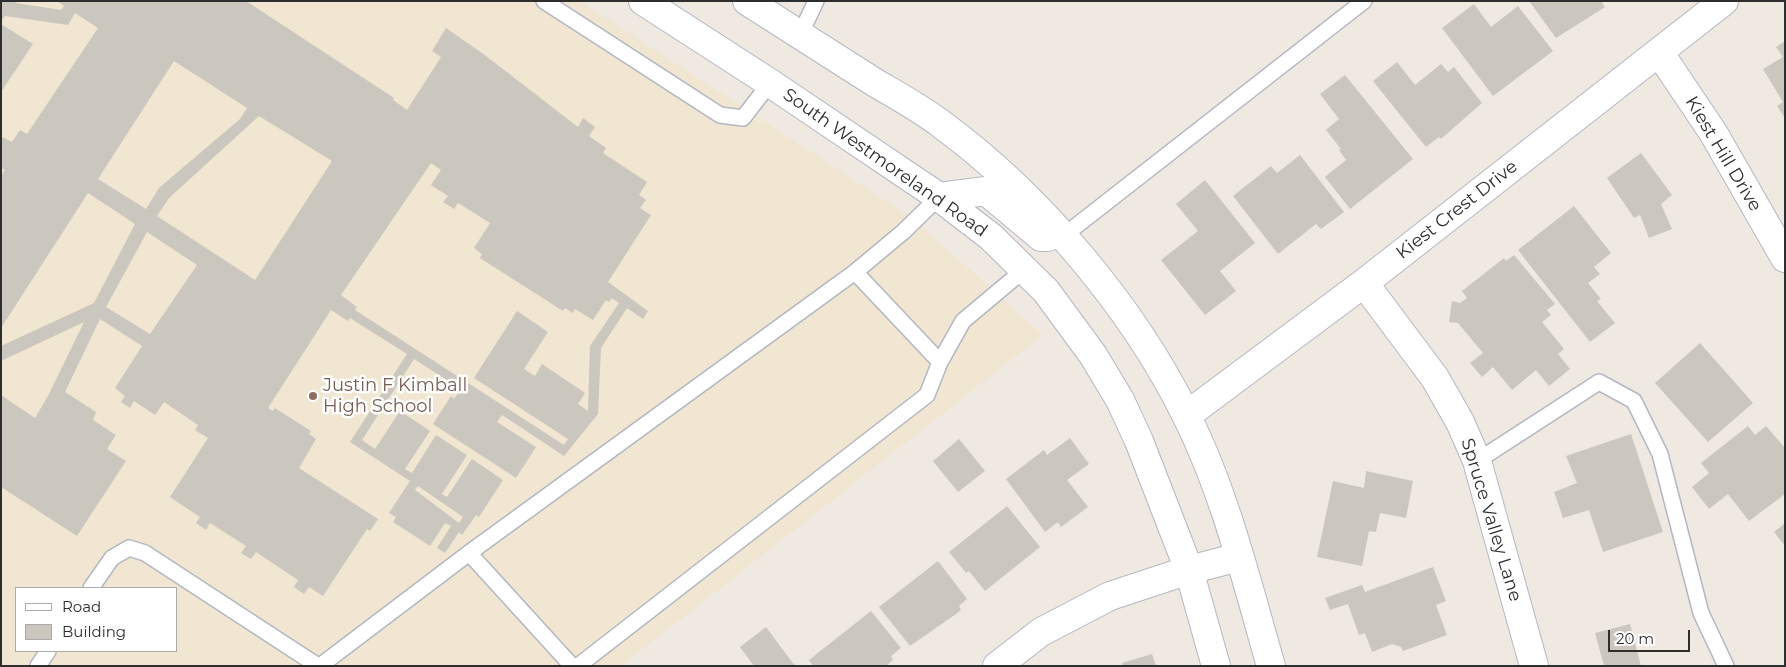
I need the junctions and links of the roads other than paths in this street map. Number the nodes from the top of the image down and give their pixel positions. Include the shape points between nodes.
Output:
1 (544, 1) edge
2 (643, 1) edge
3 (747, 1) edge
4 (816, 1) edge
5 (1364, 1) edge
6 (1724, 1) edge
7 (800, 35) junction
8 (1659, 52) junction
9 (770, 83) junction
10 (939, 197) junction
11 (1062, 237) junction
12 (1785, 258) edge
13 (1025, 269) junction
14 (855, 272) junction
15 (1364, 282) junction
16 (940, 362) junction
17 (1187, 415) junction
18 (1477, 461) junction
19 (469, 553) junction
20 (1239, 556) junction
21 (1189, 570) junction
22 (92, 587) edge
23 (47, 652) edge
24 (38, 666) edge
25 (319, 666) edge
26 (572, 666) edge
27 (578, 666) edge
28 (997, 666) edge
29 (1216, 666) edge
30 (1271, 666) edge
31 (1534, 666) edge
32 (1726, 666) edge

1 - 9 lane via 720,115 743,118
2 - 9 main road, South Westmoreland Road
3 - 7 main road
4 - 7 lane
5 - 11 lane
6 - 8 main road, Kiest Crest Drive
7 - 11 main road via 940,123 991,164
8 - 12 main road, Kiest Hill Drive via 1714,134
8 - 15 main road, Kiest Crest Drive
9 - 10 main road, South Westmoreland Road
10 - 11 main road via 986,191 1041,237
10 - 13 main road, South Westmoreland Road via 991,237
10 - 14 lane
11 - 17 main road via 1135,326
13 - 16 lane via 964,321
13 - 21 main road, South Westmoreland Road via 1046,291 1087,347 1120,400
14 - 16 lane
14 - 19 lane
15 - 17 main road, Kiest Crest Drive
15 - 18 main road, Spruce Valley Lane via 1435,378
16 - 27 lane via 927,395
17 - 20 main road via 1213,478
18 - 31 main road, Spruce Valley Lane
18 - 32 lane via 1599,382 1634,401 1660,454 1702,613
19 - 25 lane
19 - 26 lane
20 - 21 main road
20 - 30 main road
21 - 28 main road via 1110,596 1041,632
21 - 29 main road, South Westmoreland Road
22 - 25 lane via 112,558 129,548 145,553
23 - 24 lane

